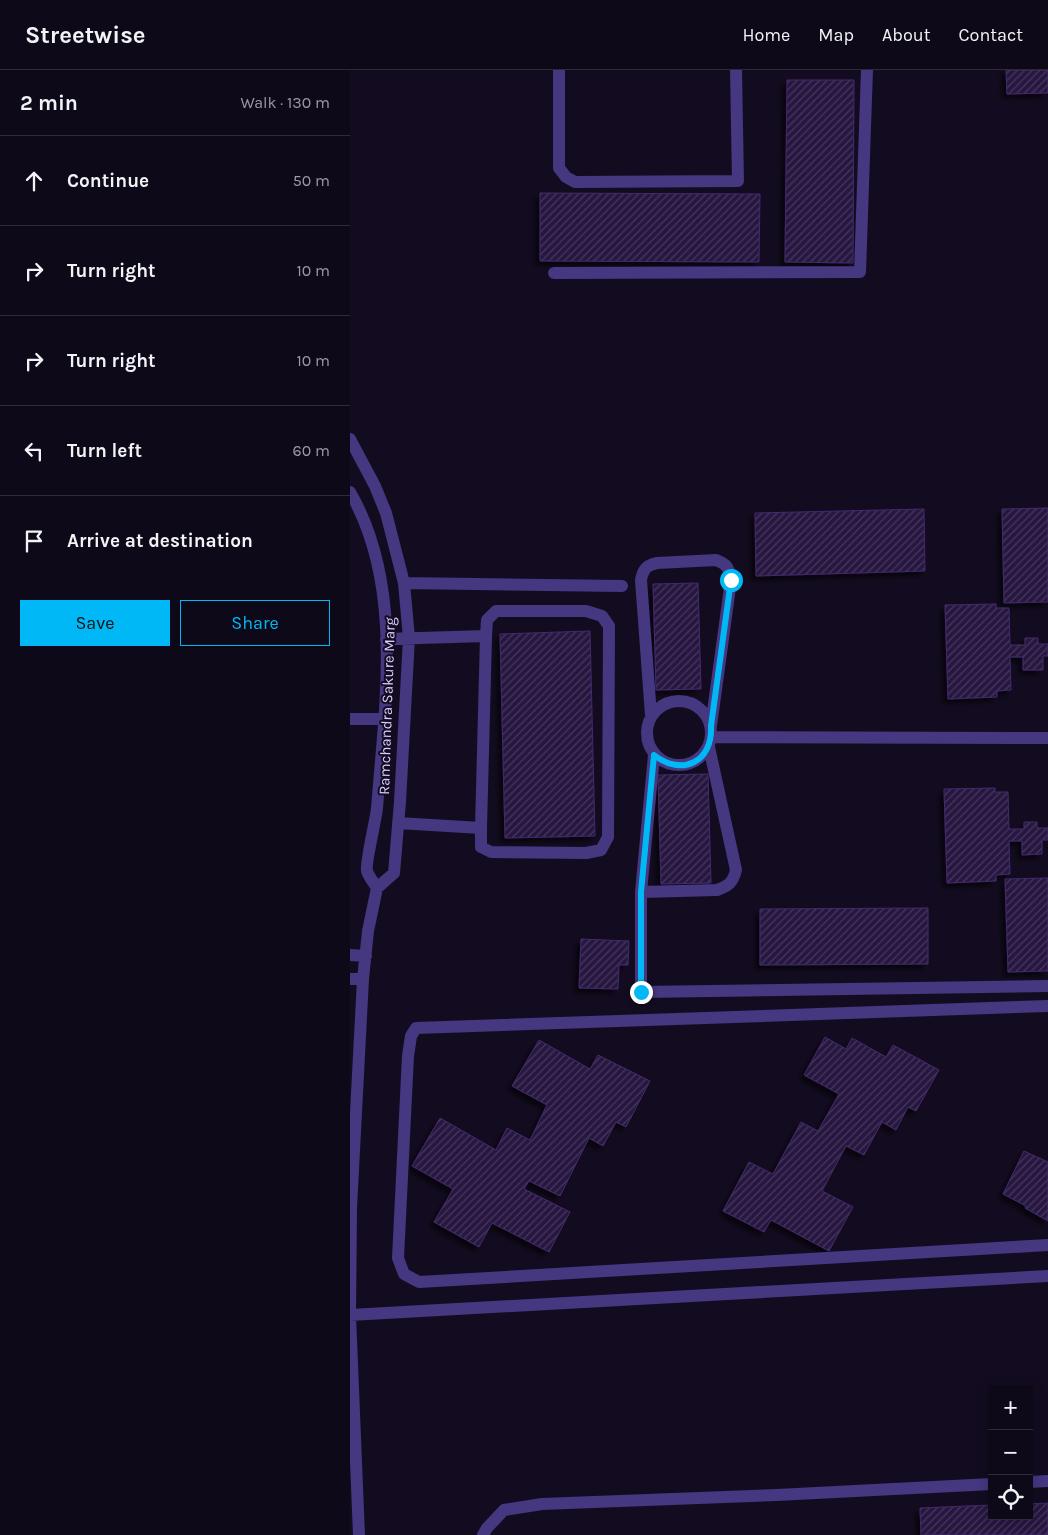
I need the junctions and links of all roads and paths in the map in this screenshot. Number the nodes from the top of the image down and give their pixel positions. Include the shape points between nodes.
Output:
1 (559, 70) edge
2 (736, 70) edge
3 (867, 70) edge
4 (554, 273) dead end
5 (350, 439) edge
6 (350, 492) edge
7 (404, 583) junction
8 (622, 586) dead end
9 (486, 636) junction
10 (409, 638) junction
11 (386, 639) junction
12 (651, 715) junction
13 (350, 719) edge
14 (383, 719) junction
15 (710, 737) junction
16 (1048, 738) edge
17 (654, 755) junction
18 (398, 823) junction
19 (481, 828) junction
20 (377, 888) junction
21 (641, 892) junction
22 (350, 955) edge
23 (366, 956) junction
24 (356, 979) edge
25 (1048, 986) edge
26 (1048, 1006) edge
27 (1048, 1245) edge
28 (1048, 1276) edge
29 (350, 1316) edge
30 (1048, 1481) edge
31 (1033, 1482) edge
32 (988, 1484) edge
33 (360, 1535) edge
34 (483, 1535) edge

1 - 2 street via 559,168 575,182 738,181
3 - 4 street via 860,272
5 - 7 street, Ramchandra Sakure Marg via 386,513
6 - 11 street, Ramchandra Sakure Marg via 365,521 382,584
7 - 8 street
7 - 10 street, Ramchandra Sakure Marg
9 - 10 street
9 - 19 street
9 - 19 street via 487,620 496,612 586,611 602,616 606,621 609,626 608,837 601,850 586,854 491,852 482,847
10 - 11 street
10 - 18 street, Ramchandra Sakure Marg
11 - 14 street, Ramchandra Sakure Marg
12 - 15 street via 668,702 690,702 706,716
12 - 15 street via 643,572 648,565 657,563 716,560 729,569 731,580
12 - 17 street via 646,736
13 - 14 street
14 - 20 street, Ramchandra Sakure Marg via 376,811 367,870
15 - 16 street
15 - 17 street via 702,756 683,766 662,762
15 - 21 street via 736,870 734,879 728,886 717,890
17 - 21 street
18 - 19 street
18 - 20 street, Ramchandra Sakure Marg via 394,873
20 - 23 street
21 - 25 street via 641,992
22 - 23 street
23 - 24 street
24 - 29 street
26 - 27 street via 416,1028 411,1036 408,1056 398,1258 404,1274 419,1282
28 - 29 street
29 - 33 street
30 - 31 street
32 - 34 street via 542,1504 504,1510

